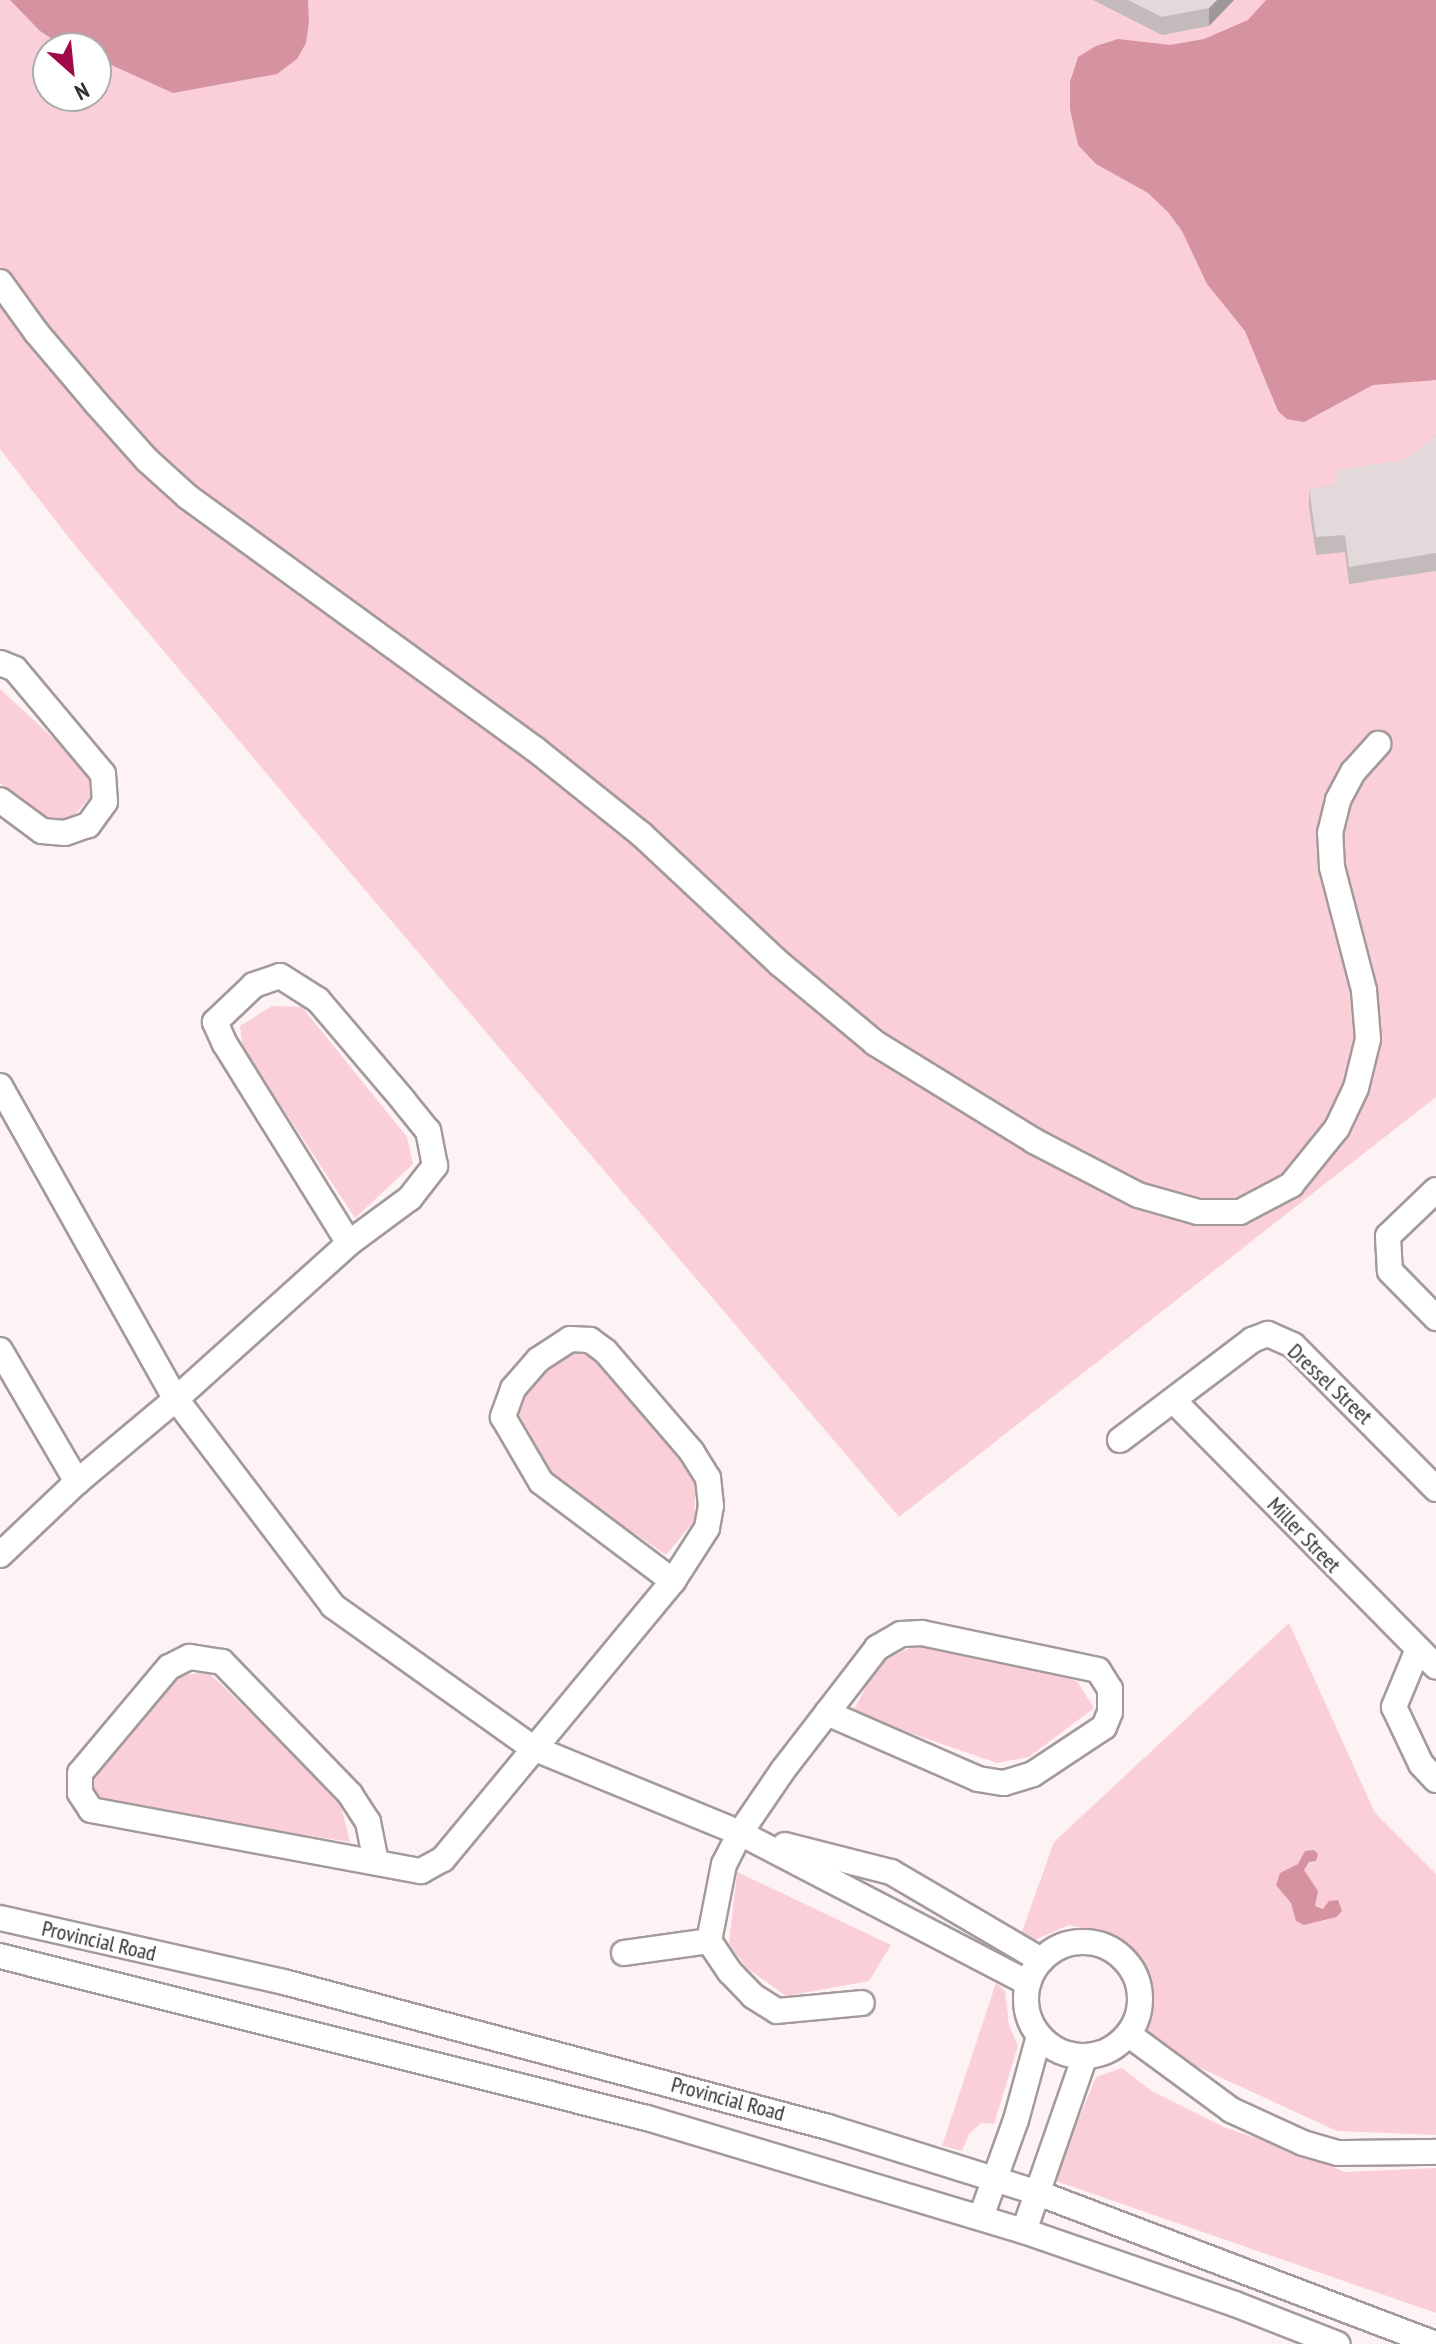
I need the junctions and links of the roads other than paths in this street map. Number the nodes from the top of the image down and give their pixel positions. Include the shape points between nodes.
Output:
1 (0, 282) edge
2 (0, 663) edge
3 (1378, 744) dead end
4 (0, 800) edge
5 (0, 1086) edge
6 (1436, 1190) edge
7 (349, 1243) junction
8 (1436, 1318) edge
9 (0, 1350) edge
10 (176, 1399) junction
11 (1174, 1401) junction
12 (1120, 1440) dead end
13 (77, 1482) junction
14 (1436, 1489) edge
15 (0, 1555) edge
16 (673, 1581) junction
17 (1418, 1649) junction
18 (1436, 1667) edge
19 (827, 1713) junction
20 (533, 1748) junction
21 (1436, 1780) edge
22 (740, 1833) junction
23 (376, 1862) junction
24 (0, 1918) edge
25 (709, 1941) junction
26 (624, 1953) dead end
27 (0, 1956) edge
28 (1041, 1960) junction
29 (244, 1973) junction
30 (1028, 1983) junction
31 (862, 2003) dead end
32 (232, 2015) junction
33 (1128, 2034) junction
34 (1039, 2036) junction
35 (1085, 2056) junction
36 (1436, 2152) edge
37 (996, 2179) junction
38 (1038, 2193) junction
39 (981, 2217) junction
40 (1024, 2231) junction
41 (1337, 2344) edge
42 (1436, 2344) edge

1 - 3 street via 97,404 188,497 535,749 641,834 780,964 875,1043 1034,1141 1138,1195 1198,1212 1240,1212 1291,1185 1337,1128 1356,1088 1368,1039 1364,990 1332,867 1330,833 1348,781
2 - 4 street via 15,669 103,774 105,802 88,825 65,833 42,831
5 - 10 street
6 - 8 street via 1388,1236 1390,1271
7 - 7 street via 410,1198 435,1166 428,1131 318,1000 280,976 254,985 215,1022
7 - 10 street
9 - 13 street
10 - 13 street
10 - 20 street via 333,1606
11 - 12 street
11 - 14 street, Dressel Street via 1252,1340 1268,1334 1293,1345
11 - 17 street, Miller Street
13 - 15 street
16 - 16 street via 707,1528 708,1478 605,1351 590,1340 570,1339 513,1389 503,1417 541,1482
16 - 20 street
17 - 18 street, Miller Street
17 - 21 street via 1394,1707 1421,1764
19 - 19 street via 877,1648 901,1634 922,1633 1098,1670 1110,1689 1104,1727 1033,1774 1004,1783 978,1779
19 - 22 street
20 - 22 street
20 - 23 street via 443,1859 421,1871
22 - 25 street via 724,1864
22 - 28 street via 891,1872
22 - 30 street
23 - 23 street via 368,1822 350,1794 222,1662 189,1657 169,1667 80,1773 80,1793 91,1810
24 - 29 street, Provincial Road
25 - 26 street
25 - 31 street via 738,1980 777,2011
27 - 32 street, Provincial Road
28 - 30 street
28 - 33 street via 1071,1943 1105,1946 1119,1954 1136,1979 1140,1998
29 - 32 street
29 - 37 street, Provincial Road via 661,2080
30 - 34 street via 1029,2020
32 - 39 street, Provincial Road via 647,2118
33 - 35 street via 1101,2053
33 - 36 street via 1231,2110 1303,2143 1338,2153
34 - 35 street via 1052,2047
34 - 37 street
35 - 38 street
37 - 38 street, Provincial Road
37 - 39 street
38 - 40 street
38 - 42 street, Provincial Road
39 - 40 street, Provincial Road
40 - 41 street, Provincial Road

